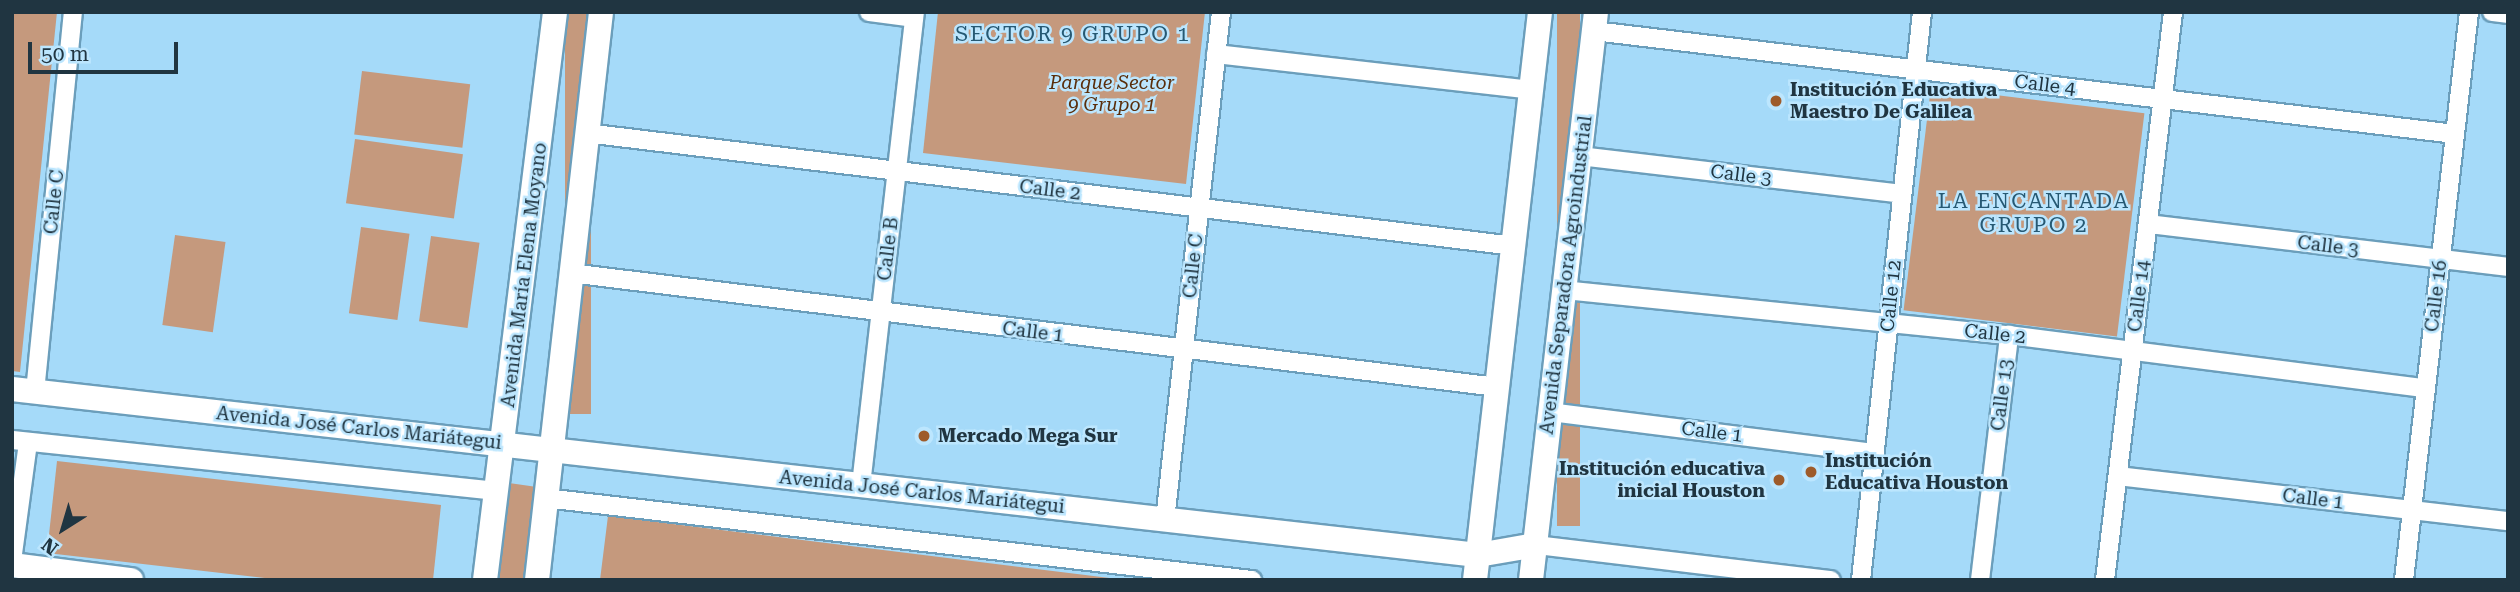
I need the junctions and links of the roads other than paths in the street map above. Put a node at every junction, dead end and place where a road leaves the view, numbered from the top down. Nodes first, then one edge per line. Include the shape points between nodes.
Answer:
1 (73, 12) edge
2 (555, 12) edge
3 (601, 12) edge
4 (869, 12) edge
5 (1221, 12) edge
6 (1540, 12) edge
7 (1922, 12) edge
8 (2173, 12) edge
9 (2469, 12) edge
10 (2492, 12) edge
11 (2508, 14) edge
12 (914, 15) edge
13 (1595, 22) edge
14 (1216, 54) junction
15 (1915, 70) junction
16 (1531, 90) junction
17 (2163, 99) junction
18 (586, 133) junction
19 (2455, 134) junction
20 (1580, 156) junction
21 (897, 171) junction
22 (1902, 194) junction
23 (1199, 208) junction
24 (2148, 224) junction
25 (1514, 246) junction
26 (2440, 259) junction
27 (2508, 267) edge
28 (570, 273) junction
29 (1564, 290) junction
30 (880, 314) junction
31 (1888, 322) junction
32 (2009, 335) junction
33 (1184, 349) junction
34 (2133, 351) junction
35 (1497, 387) junction
36 (2426, 387) junction
37 (24, 390) edge
38 (1550, 412) junction
39 (20, 441) edge
40 (504, 445) junction
41 (550, 450) junction
42 (1874, 453) junction
43 (2118, 476) junction
44 (861, 485) junction
45 (497, 491) junction
46 (545, 498) junction
47 (2412, 510) junction
48 (1165, 520) junction
49 (2508, 521) edge
50 (1536, 545) junction
51 (1478, 555) junction
52 (12, 563) edge
53 (131, 580) edge
54 (485, 580) edge
55 (537, 580) edge
56 (1252, 580) edge
57 (1475, 580) edge
58 (1531, 580) edge
59 (1831, 580) edge
60 (1861, 580) edge
61 (1980, 580) edge
62 (2105, 580) edge
63 (2404, 580) edge

1 - 37 street, Calle C
2 - 40 street, Avenida María Elena Moyano
3 - 18 street
4 - 12 street
5 - 14 street, Calle C
6 - 16 street
7 - 15 street, Calle 12
8 - 17 street, Calle 14
9 - 19 street, Calle 16
10 - 11 street
12 - 21 street, Calle B
13 - 15 street, Calle 4
13 - 20 street, Avenida Separadora Agroindustrial
14 - 16 street
14 - 23 street, Calle C
15 - 17 street, Calle 4
15 - 22 street, Calle 12
16 - 25 street
17 - 19 street, Calle 4
17 - 24 street, Calle 14
18 - 21 street, Calle 2
18 - 28 street
19 - 26 street, Calle 16
20 - 22 street, Calle 3
20 - 29 street, Avenida Separadora Agroindustrial
21 - 23 street, Calle 2
21 - 30 street, Calle B
22 - 31 street, Calle 12
23 - 25 street, Calle 2
23 - 33 street, Calle C
24 - 26 street, Calle 3
24 - 34 street, Calle 14
25 - 35 street
26 - 27 street, Calle 3
26 - 36 street, Calle 16
28 - 30 street, Calle 1
28 - 41 street
29 - 31 street, Calle 2
29 - 38 street, Avenida Separadora Agroindustrial
30 - 33 street, Calle 1
30 - 44 street, Calle B
31 - 32 street, Calle 2
31 - 42 street, Calle 12
32 - 34 street, Calle 2
32 - 61 street, Calle 13
33 - 35 street, Calle 1
33 - 48 street, Calle C
34 - 36 street, Calle 2
34 - 43 street, Calle 14
35 - 51 street
36 - 47 street, Calle 16
37 - 40 street, Avenida José Carlos Mariátegui
38 - 42 street, Calle 1
38 - 50 street, Avenida Separadora Agroindustrial
39 - 45 street
39 - 52 street
40 - 41 street, Avenida José Carlos Mariátegui
40 - 45 street, Avenida María Elena Moyano
41 - 44 street, Avenida José Carlos Mariátegui
41 - 46 street
42 - 60 street, Calle 12
43 - 47 street, Calle 1
43 - 62 street, Calle 14
44 - 48 street, Avenida José Carlos Mariátegui
45 - 54 street, Avenida María Elena Moyano
46 - 55 street
46 - 56 street
47 - 49 street, Calle 1
47 - 63 street, Calle 16
48 - 51 street, Avenida José Carlos Mariátegui
50 - 51 street, Avenida José Carlos Mariátegui
50 - 58 street, Avenida Separadora Agroindustrial
50 - 59 street, Avenida José Carlos Mariátegui
51 - 57 street
52 - 53 street

